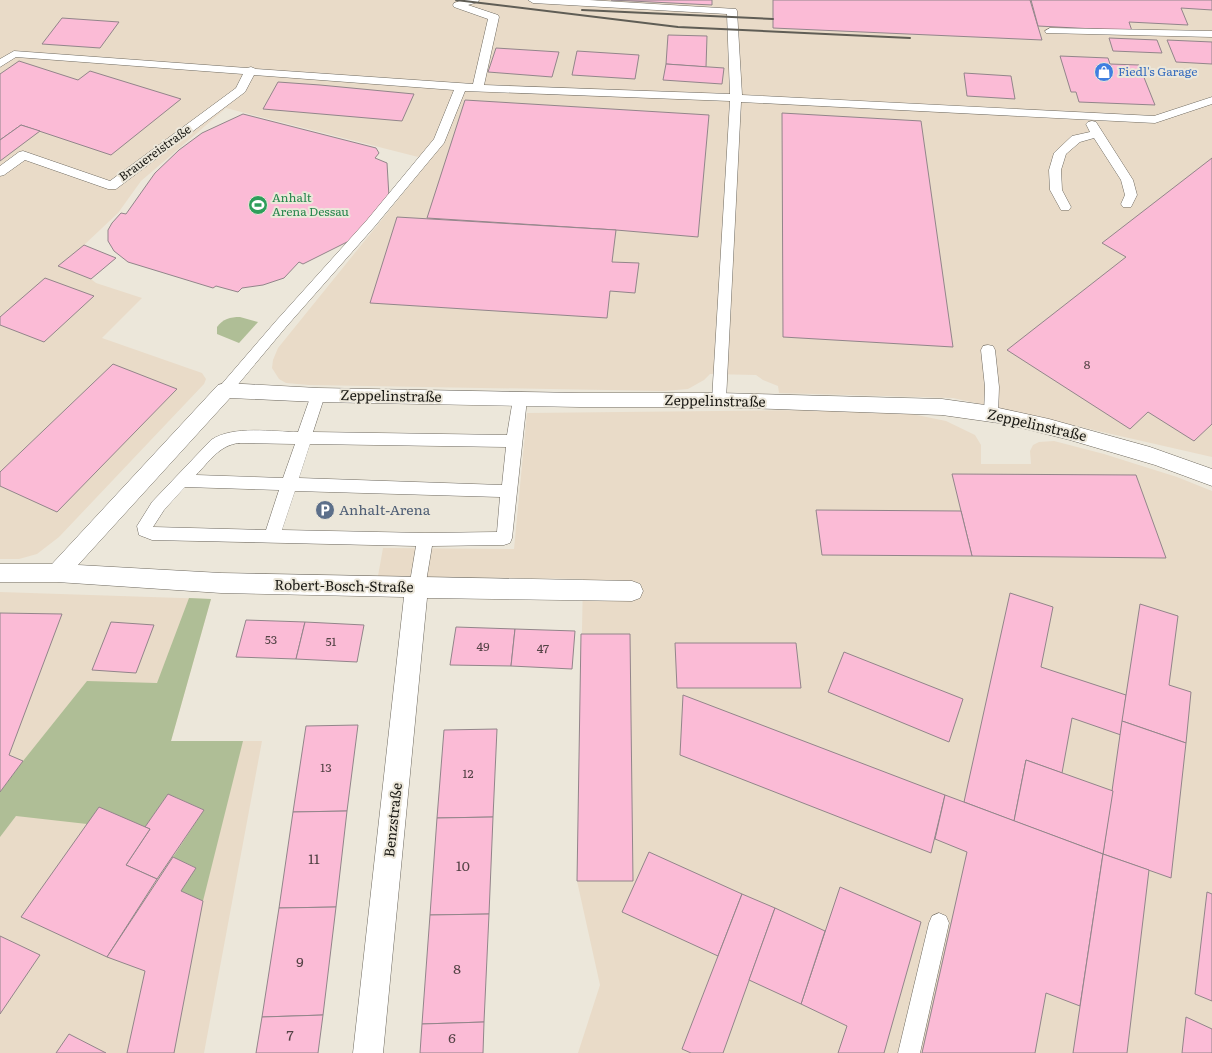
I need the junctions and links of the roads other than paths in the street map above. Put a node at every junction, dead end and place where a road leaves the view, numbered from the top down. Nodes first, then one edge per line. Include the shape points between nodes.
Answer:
1 (474, 0) edge
2 (533, 0) edge
3 (1050, 31) dead end
4 (1212, 34) edge
5 (0, 64) edge
6 (251, 70) junction
7 (460, 87) junction
8 (478, 88) junction
9 (736, 98) junction
10 (1212, 100) edge
11 (1090, 117) junction
12 (1096, 134) junction
13 (0, 172) edge
14 (1128, 204) dead end
15 (1065, 207) dead end
16 (988, 350) dead end
17 (318, 395) junction
18 (219, 397) junction
19 (520, 398) junction
20 (719, 400) junction
21 (991, 414) junction
22 (305, 438) junction
23 (514, 441) junction
24 (1212, 478) edge
25 (183, 481) junction
26 (290, 484) junction
27 (509, 491) junction
28 (272, 537) junction
29 (425, 540) junction
30 (0, 573) edge
31 (57, 574) junction
32 (417, 588) junction
33 (632, 591) dead end
34 (939, 923) dead end
35 (368, 1053) edge
36 (909, 1053) edge

1 - 8 lane via 458,5 494,17
2 - 9 lane via 732,11
3 - 4 lane
5 - 6 lane via 14,54
6 - 7 lane
6 - 13 lane, Brauereistraße via 241,90 112,186 23,155
7 - 8 lane
7 - 18 lane via 440,140
8 - 9 lane
9 - 11 lane
9 - 20 lane
10 - 11 lane via 1155,120
11 - 12 lane
12 - 14 lane via 1125,176 1131,194
12 - 15 lane via 1076,139 1060,153 1055,170 1056,190
16 - 21 lane via 992,388
17 - 18 street, Zeppelinstraße
17 - 19 street, Zeppelinstraße
17 - 22 lane
18 - 31 street
19 - 20 street, Zeppelinstraße
19 - 23 lane
20 - 21 street, Zeppelinstraße via 942,407
21 - 24 street, Zeppelinstraße via 1081,435 1162,459
22 - 23 lane
22 - 25 lane via 220,440
22 - 26 lane
23 - 27 lane
25 - 26 lane
25 - 28 lane via 149,518 145,530 152,533
26 - 27 lane
26 - 28 lane
27 - 29 lane via 504,538
28 - 29 lane
29 - 32 lane
30 - 31 street, Robert-Bosch-Straße
31 - 32 street, Robert-Bosch-Straße via 221,583
32 - 33 street, Robert-Bosch-Straße
32 - 35 street, Benzstraße
34 - 36 lane

